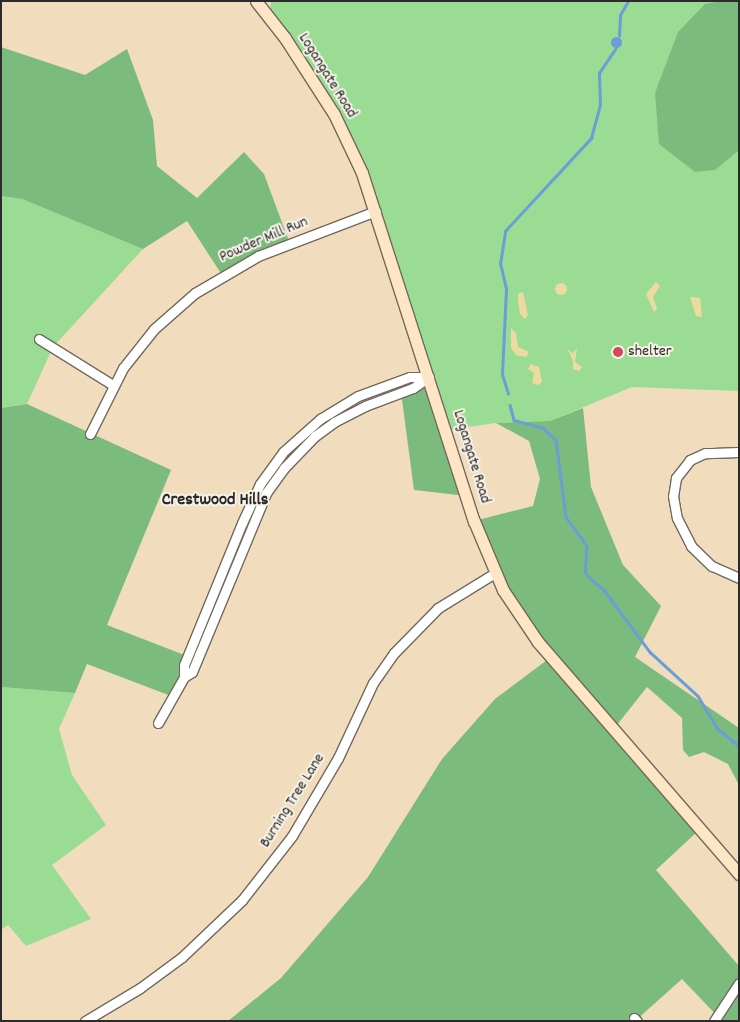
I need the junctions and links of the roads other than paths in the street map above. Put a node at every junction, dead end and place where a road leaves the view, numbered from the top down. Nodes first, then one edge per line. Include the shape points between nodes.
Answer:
1 (256, 1) edge
2 (376, 211) junction
3 (39, 339) dead end
4 (429, 377) junction
5 (113, 385) junction
6 (90, 434) dead end
7 (739, 452) edge
8 (495, 573) junction
9 (739, 578) edge
10 (158, 723) dead end
11 (739, 874) edge
12 (739, 983) edge
13 (85, 1021) edge
14 (714, 1021) edge

1 - 2 street, Logangate Road via 285,38 341,128
2 - 4 street, Logangate Road
2 - 5 street, Powder Mill Run via 258,256 209,283 154,329
3 - 5 street
4 - 8 street, Logangate Road via 474,521
4 - 10 street via 413,388 334,422 298,452 262,491 184,665 184,678
5 - 6 street, Powder Mill Run
7 - 9 street via 704,454 690,460 676,478 672,496 677,518 691,546 712,566
8 - 11 street, Logangate Road via 538,642
8 - 13 street, Burning Tree Lane via 438,608 394,653 373,683 338,758 292,836 242,900 162,972
12 - 14 street

